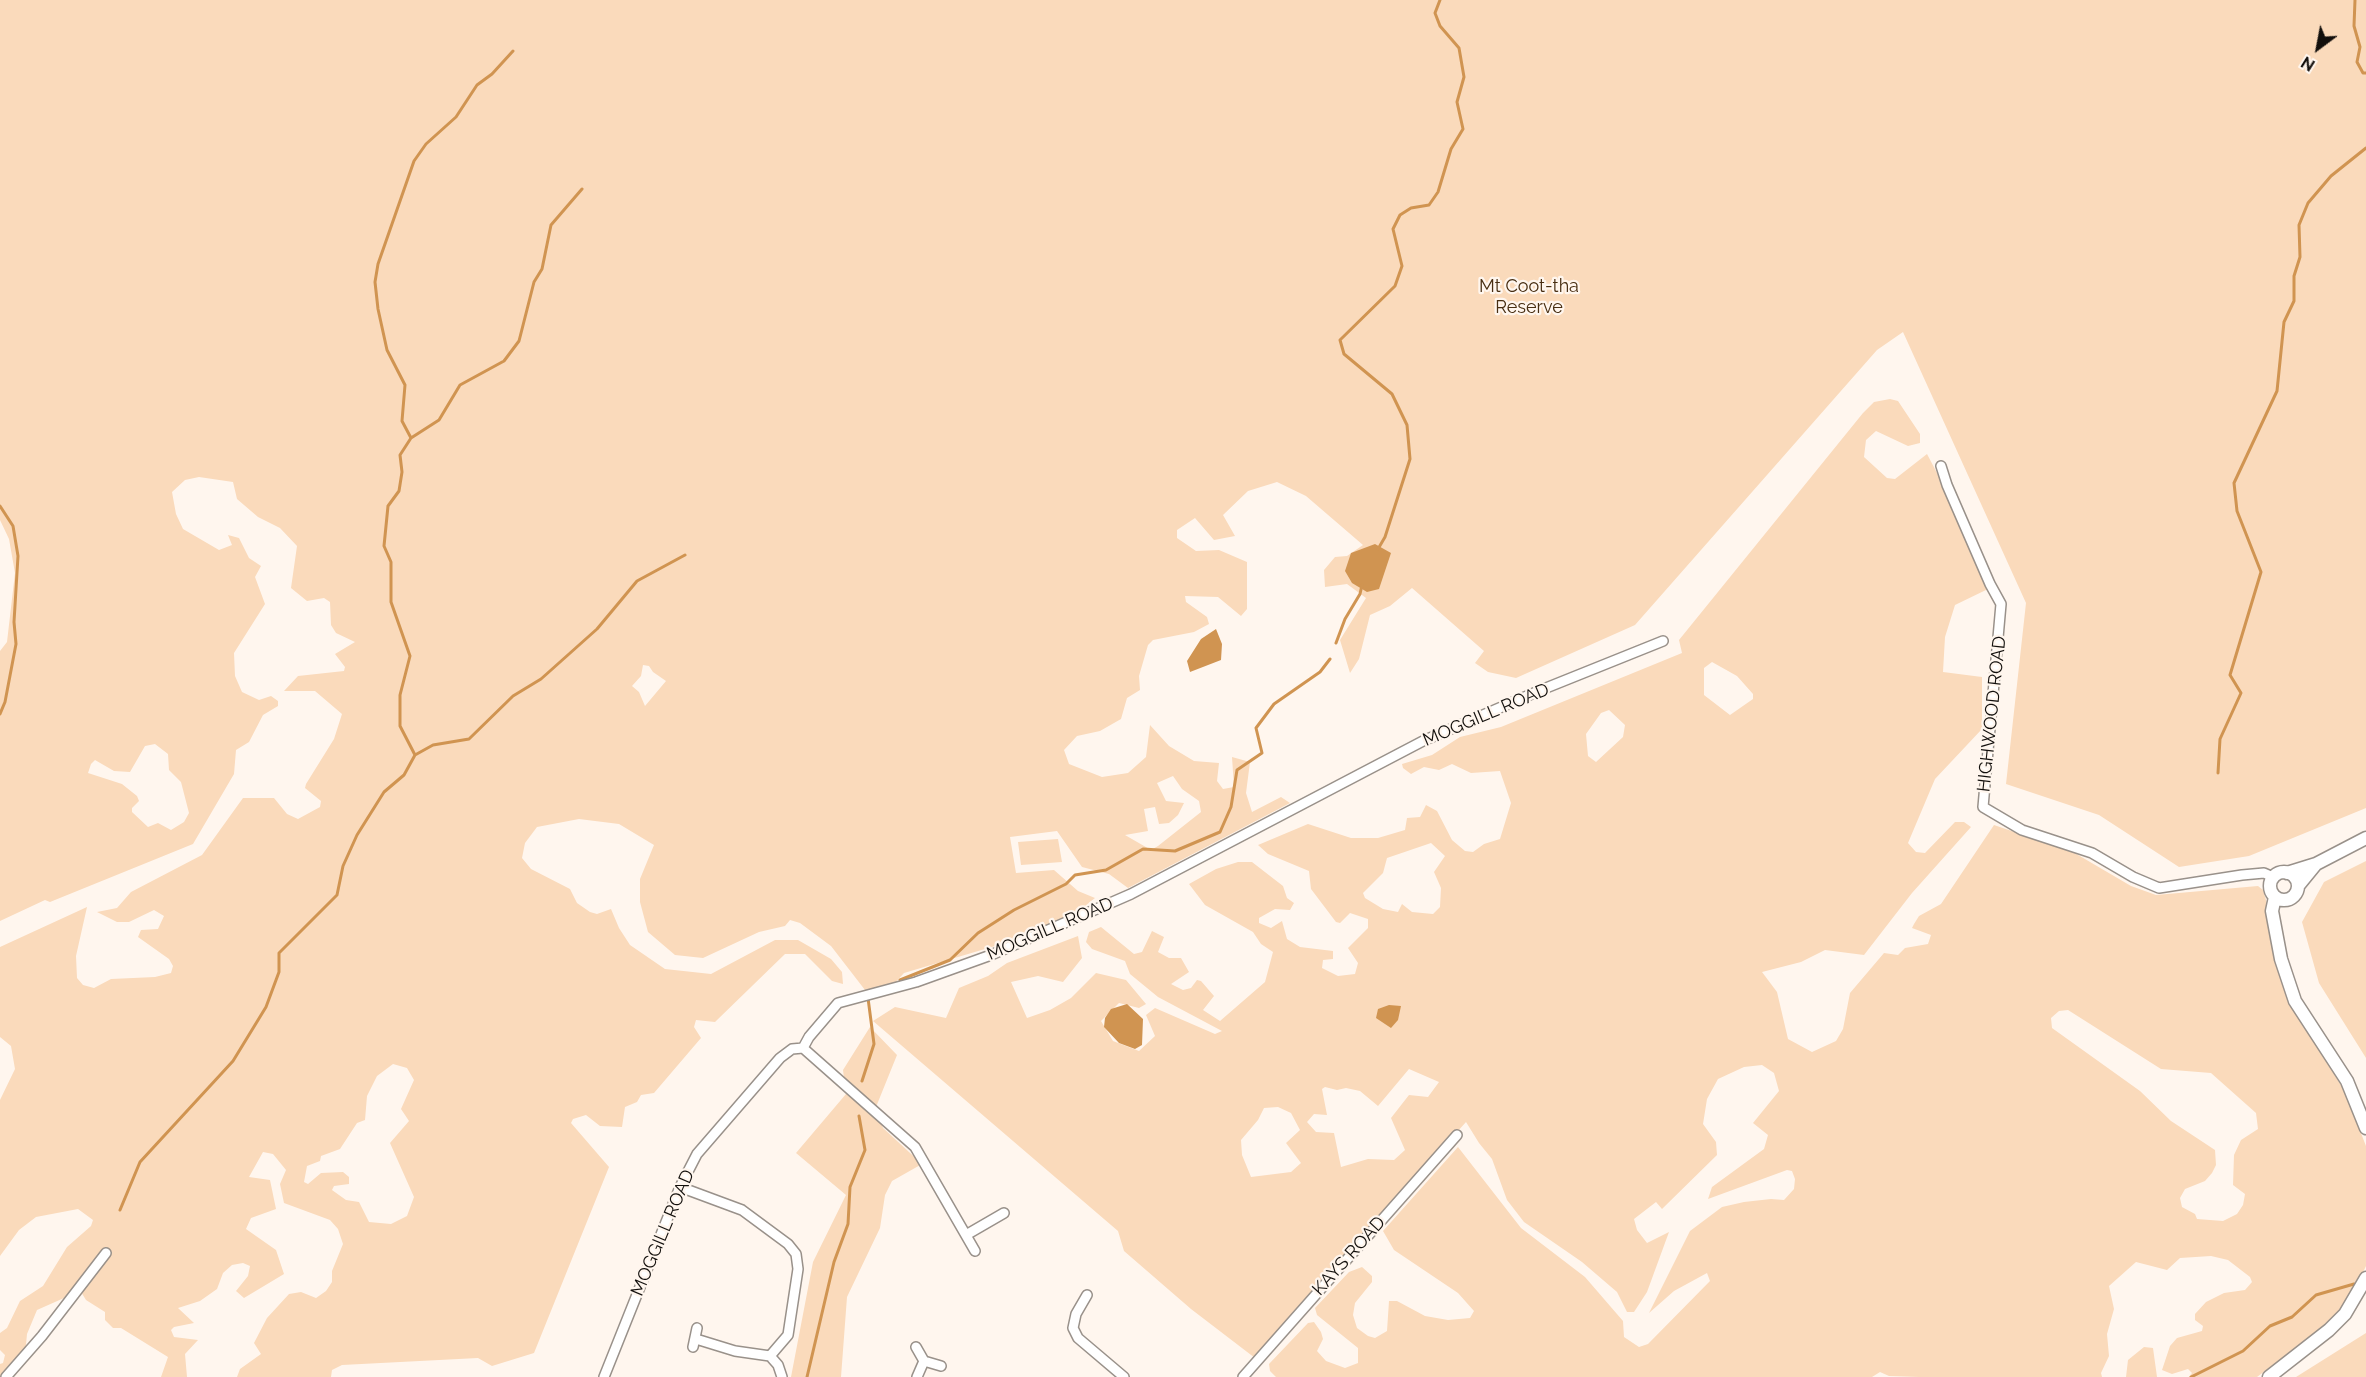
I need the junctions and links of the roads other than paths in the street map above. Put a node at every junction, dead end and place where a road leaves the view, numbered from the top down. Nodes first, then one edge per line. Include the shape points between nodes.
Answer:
1 (1941, 466) dead end
2 (1664, 641) dead end
3 (2366, 838) edge
4 (2316, 864) junction
5 (2287, 873) junction
6 (2273, 877) junction
7 (2298, 886) junction
8 (2275, 897) junction
9 (2288, 899) junction
10 (2277, 929) junction
11 (803, 1048) junction
12 (2366, 1128) edge
13 (1457, 1135) dead end
14 (680, 1187) junction
15 (1004, 1213) dead end
16 (966, 1235) junction
17 (975, 1251) dead end
18 (106, 1253) dead end
19 (2366, 1278) edge
20 (1087, 1295) dead end
21 (698, 1328) dead end
22 (916, 1347) dead end
23 (770, 1356) junction
24 (924, 1361) junction
25 (941, 1366) dead end
26 (6, 1377) edge
27 (604, 1377) edge
28 (782, 1377) edge
29 (917, 1377) edge
30 (1124, 1377) edge
31 (1243, 1377) edge
32 (2270, 1377) edge

1 - 6 street, HIGHWOOD ROAD via 2001,604 1983,807 2022,830 2092,853 2159,888 2242,875 2264,873
2 - 11 street, MOGGILL ROAD via 1423,741 1131,894 991,955 838,1003
3 - 4 main road
4 - 5 main road
4 - 7 main road
5 - 6 main road
5 - 7 main road
6 - 8 main road via 2270,886
7 - 9 main road
8 - 9 main road
8 - 10 main road via 2272,911
9 - 10 main road via 2279,913
10 - 12 main road via 2281,959 2295,1001 2347,1081
11 - 14 street, MOGGILL ROAD via 780,1058 697,1154
11 - 16 street via 915,1147
13 - 31 street, KAYS ROAD
14 - 23 street via 742,1210 796,1254 798,1269 788,1335
14 - 27 street, MOGGILL ROAD
15 - 16 street
16 - 17 street
18 - 26 street
19 - 32 main road via 2345,1314
20 - 30 street via 1073,1328 1078,1338
21 - 23 street via 695,1343
22 - 24 street
23 - 28 street
24 - 25 street
24 - 29 street

